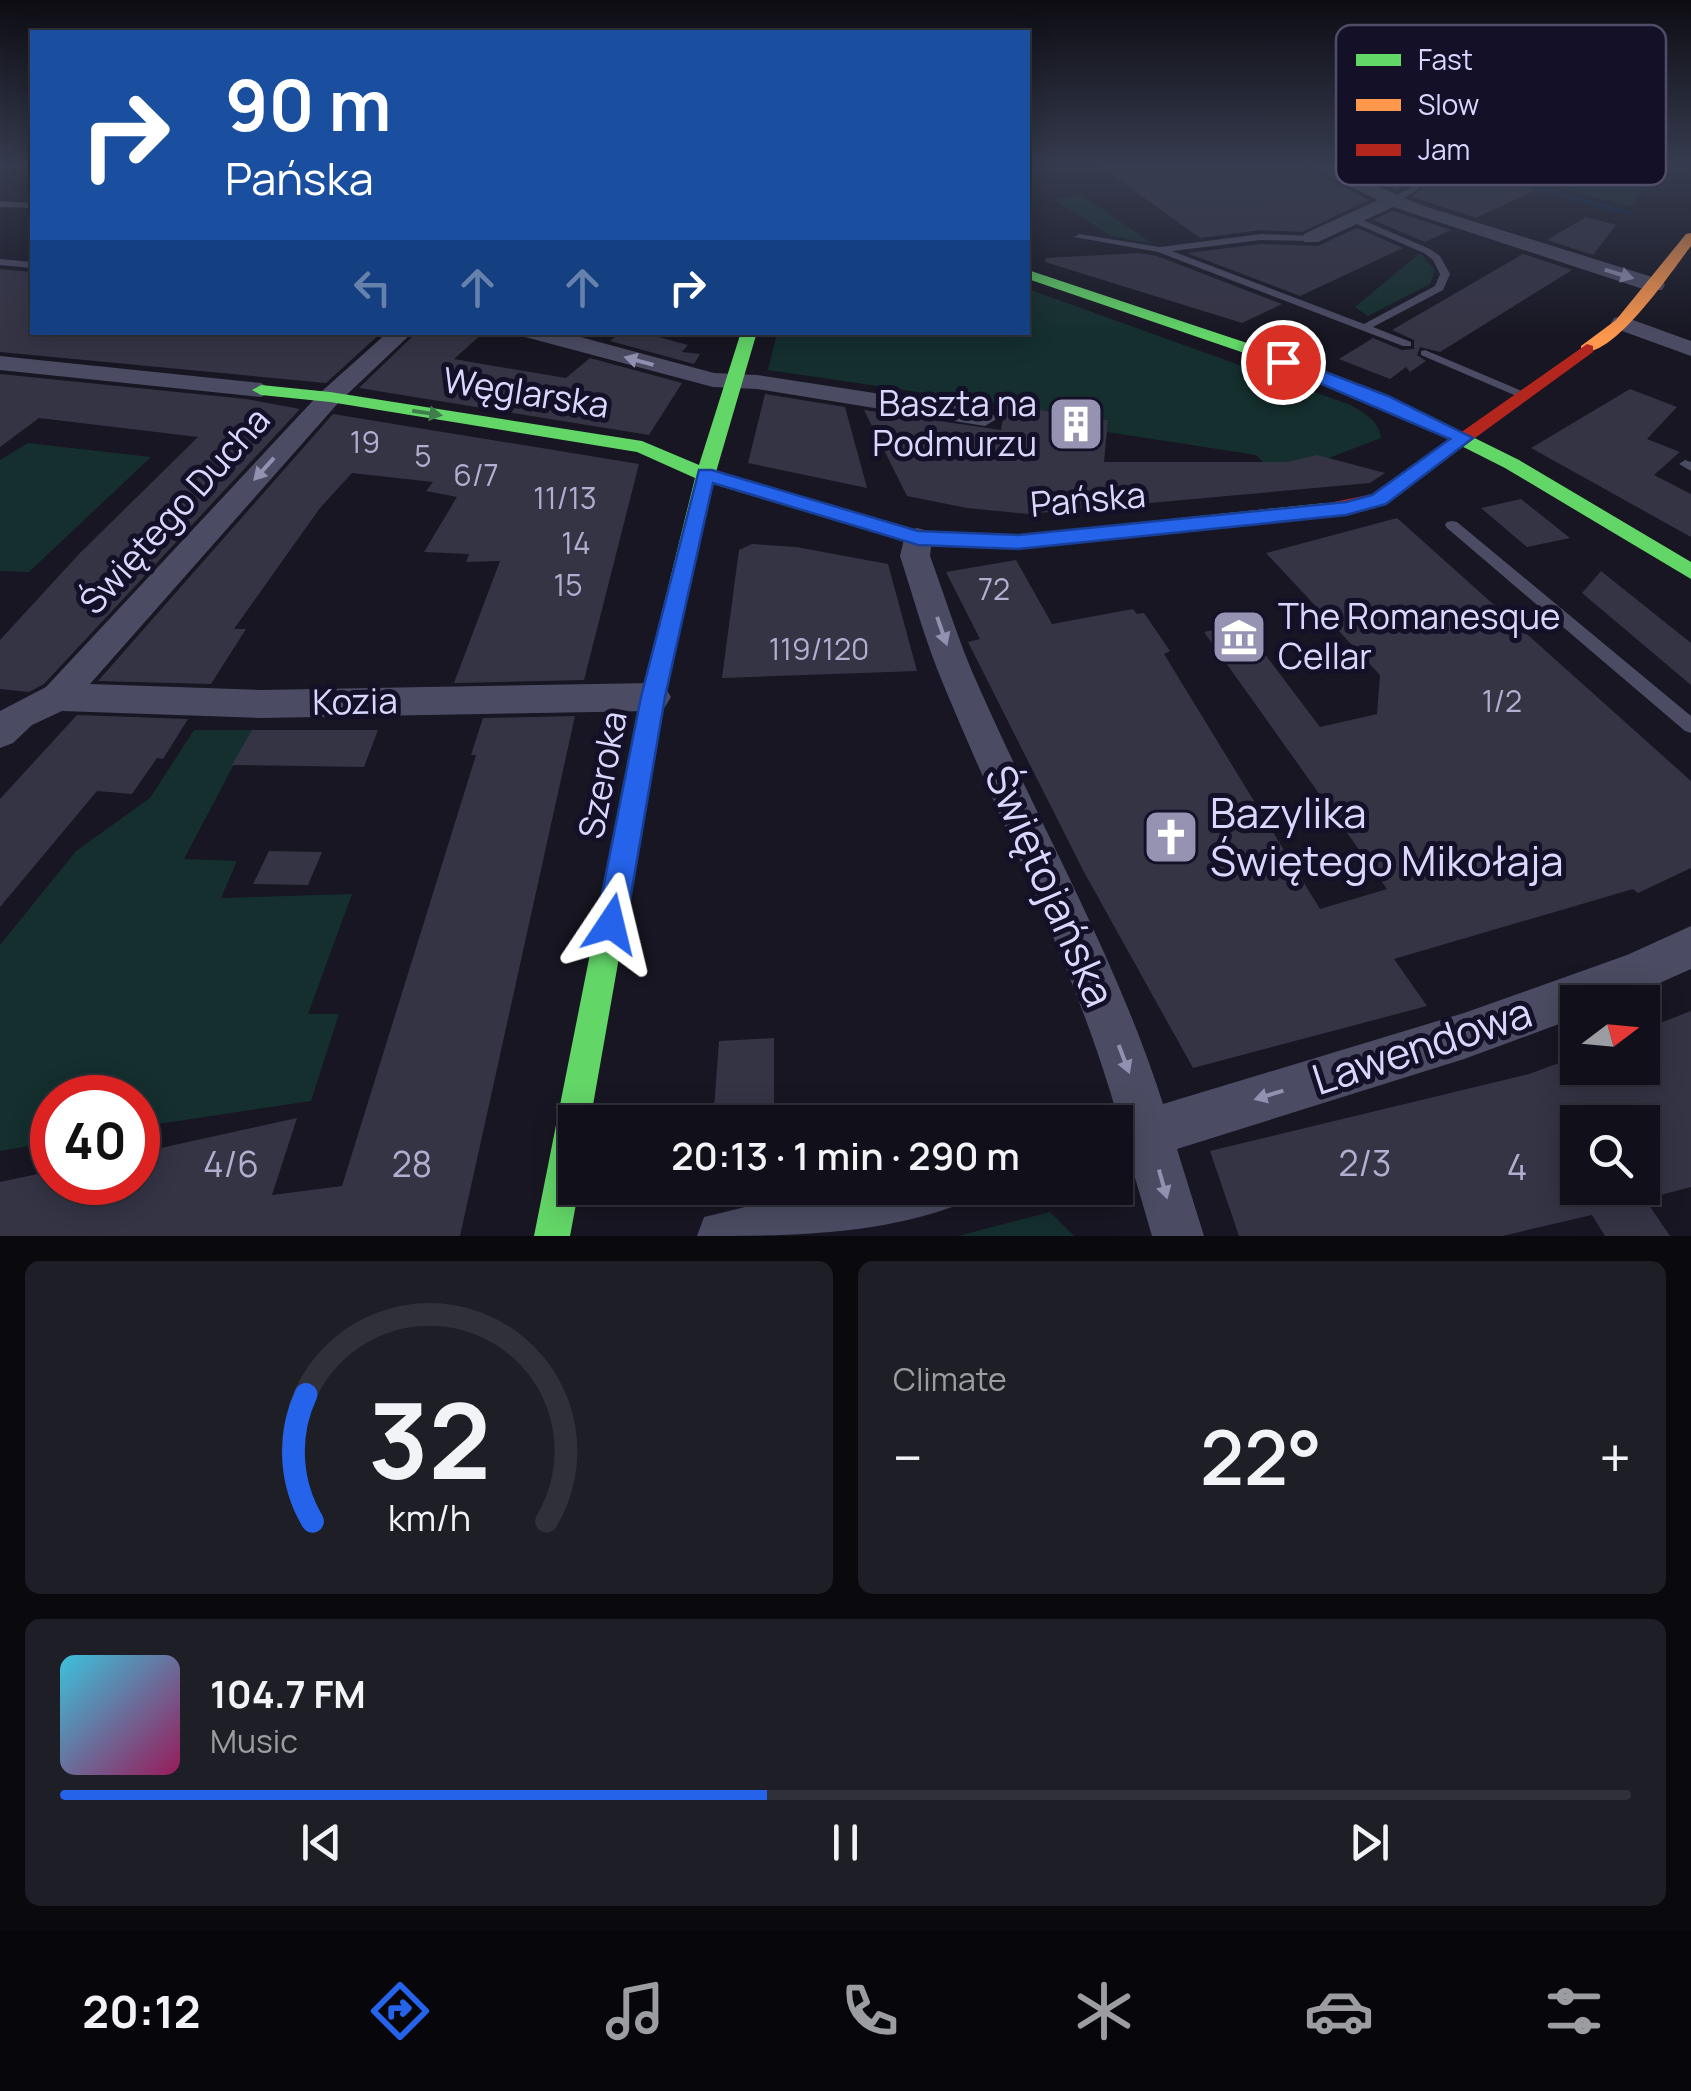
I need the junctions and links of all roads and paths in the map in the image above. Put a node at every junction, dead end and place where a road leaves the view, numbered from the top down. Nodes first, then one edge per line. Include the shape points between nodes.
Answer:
1 (1351, 222) edge
2 (1359, 222) edge
3 (1477, 222) edge
4 (1079, 237) dead end
5 (1691, 237) edge
6 (1311, 238) joint
7 (1160, 250) junction
8 (0, 262) edge
9 (30, 265) edge
10 (1030, 275) edge
11 (1654, 285) junction
12 (1622, 323) junction
13 (1366, 326) junction
14 (399, 335) edge
15 (544, 335) edge
16 (748, 335) edge
17 (1407, 344) dead end
18 (1691, 350) edge
19 (1425, 353) dead end
20 (6, 369) edge
21 (734, 381) junction
22 (261, 390) joint
23 (1525, 396) junction
24 (330, 397) junction
25 (985, 418) dead end
26 (1463, 438) junction
27 (706, 474) junction
28 (1452, 525) dead end
29 (918, 538) junction
30 (1691, 572) edge
31 (58, 696) junction
32 (653, 697) junction
33 (6, 720) edge
34 (1691, 726) edge
35 (1691, 947) edge
36 (1129, 1105) edge
37 (1133, 1138) edge
38 (1133, 1140) edge
39 (861, 1205) edge
40 (552, 1236) edge
41 (723, 1236) edge
42 (1178, 1236) edge

1 - 6 street
2 - 13 lane via 1428,251 1445,274 1439,288
3 -> 11 street
4 - 7 lane
5 - 11 street, Pańska
6 - 7 lane
7 - 13 lane
8 - 9 lane
10 - 26 street via 1312,372
11 - 12 street, Pańska
12 - 18 street
12 - 23 street, Pańska
13 - 17 lane
14 - 24 street, Świętego Ducha
21 -> 15 street
16 - 21 street, Szeroka
19 - 23 lane
20 - 22 street
21 - 25 street
21 - 27 street, Szeroka
22 - 24 street, Węglarska
23 - 26 street, Pańska
24 -> 27 street, Węglarska via 642,447
24 -> 31 street, Świętego Ducha
26 - 29 street, Pańska via 1379,499 1346,508 1018,542
26 - 30 street
27 - 29 street, Pańska
27 - 32 street, Szeroka
28 - 34 lane
29 -> 36 street, Świętojańska via 915,556 960,682 1126,1062
31 - 32 street, Kozia via 261,704
31 - 33 street, Świętego Ducha
32 - 40 street, Szeroka
35 -> 37 street, Lawendowa via 1464,1036
38 -> 42 street, Świętojańska
39 - 41 street

